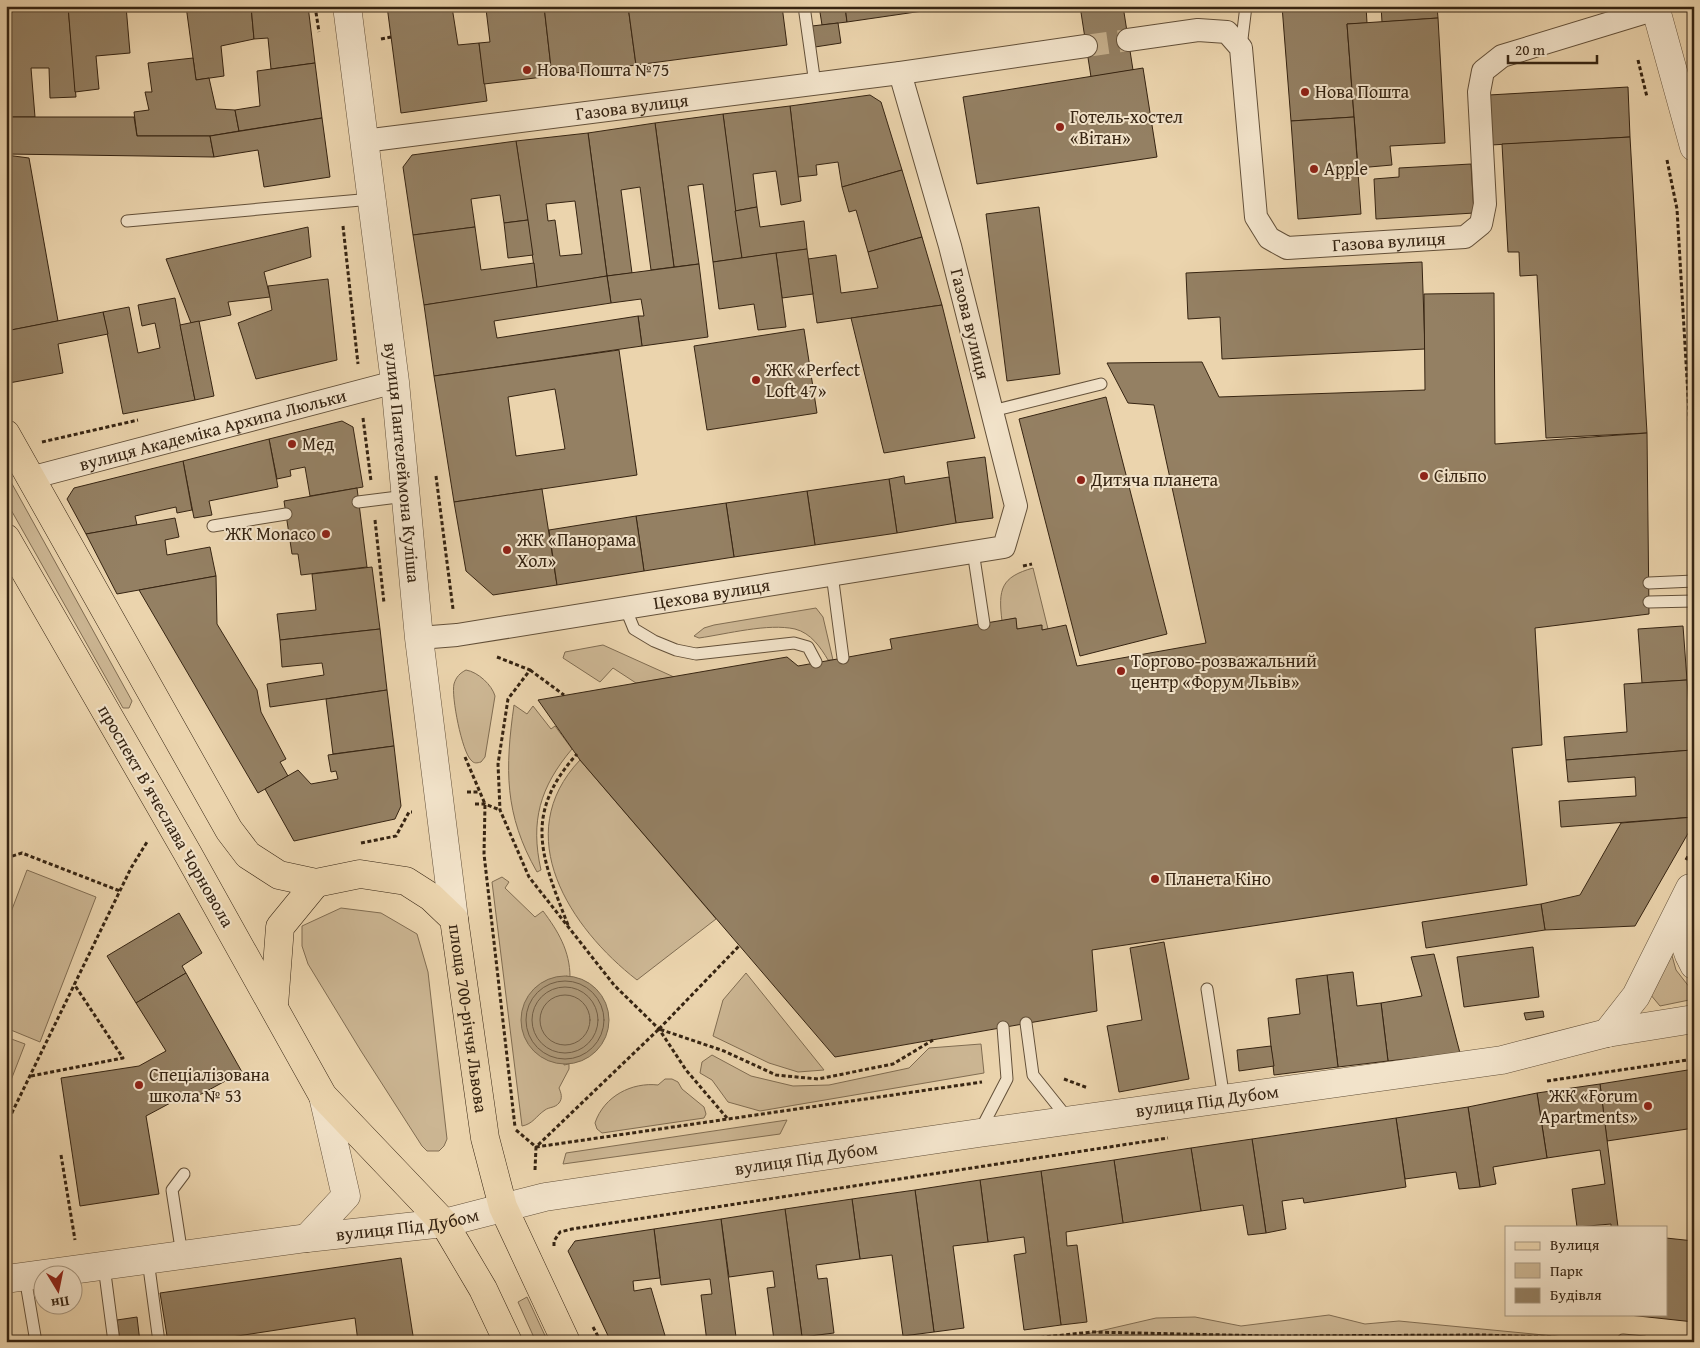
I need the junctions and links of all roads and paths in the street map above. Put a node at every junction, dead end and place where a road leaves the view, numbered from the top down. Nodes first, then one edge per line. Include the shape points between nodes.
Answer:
1 (347, 6) edge
2 (804, 6) edge
3 (1246, 6) edge
4 (1656, 7) edge
5 (391, 37) dead end
6 (381, 39) dead end
7 (1128, 40) tunnel mouth
8 (1086, 46) tunnel mouth
9 (1241, 48) junction
10 (900, 72) junction
11 (814, 84) junction
12 (364, 141) junction
13 (1694, 147) edge
14 (372, 199) junction
15 (1677, 209) dead end
16 (127, 220) dead end
17 (395, 382) junction
18 (1102, 384) dead end
19 (992, 411) junction
20 (363, 416) dead end
21 (6, 434) edge
22 (436, 476) dead end
23 (30, 478) junction
24 (406, 496) junction
25 (373, 500) junction
26 (358, 502) dead end
27 (286, 514) dead end
28 (213, 526) dead end
29 (6, 538) edge
30 (1004, 546) joint
31 (1694, 546) edge
32 (973, 552) junction
33 (832, 574) junction
34 (1694, 581) edge
35 (1649, 583) dead end
36 (1694, 601) edge
37 (1649, 602) dead end
38 (625, 607) junction
39 (385, 609) dead end
40 (454, 612) dead end
41 (984, 624) dead end
42 (419, 638) junction
43 (488, 653) dead end
44 (844, 658) dead end
45 (816, 662) dead end
46 (530, 670) junction
47 (564, 695) dead end
48 (576, 754) dead end
49 (479, 792) dead end
50 (475, 804) dead end
51 (485, 804) junction
52 (500, 810) junction
53 (418, 811) dead end
54 (148, 840) dead end
55 (360, 844) dead end
56 (6, 858) edge
57 (316, 883) junction
58 (1692, 886) edge
59 (120, 891) junction
60 (454, 919) junction
61 (570, 928) junction
62 (739, 946) dead end
63 (1694, 965) edge
64 (74, 984) junction
65 (1207, 989) dead end
66 (274, 1006) junction
67 (1694, 1019) edge
68 (1026, 1023) dead end
69 (1003, 1027) dead end
70 (659, 1029) junction
71 (1606, 1033) junction
72 (933, 1040) dead end
73 (1694, 1059) edge
74 (1032, 1075) junction
75 (30, 1076) junction
76 (1007, 1079) junction
77 (1544, 1081) dead end
78 (1096, 1091) dead end
79 (323, 1096) junction
80 (1224, 1100) junction
81 (727, 1118) junction
82 (1070, 1121) junction
83 (6, 1125) edge
84 (979, 1133) junction
85 (1171, 1138) dead end
86 (536, 1147) junction
87 (61, 1155) dead end
88 (184, 1174) dead end
89 (534, 1174) dead end
90 (503, 1207) junction
91 (444, 1223) junction
92 (560, 1232) dead end
93 (307, 1238) junction
94 (75, 1245) dead end
95 (182, 1255) junction
96 (148, 1260) junction
97 (104, 1266) junction
98 (15, 1278) edge
99 (1623, 1340) joint
100 (36, 1342) edge
101 (114, 1342) edge
102 (159, 1342) edge
103 (508, 1342) edge
104 (566, 1342) edge
105 (930, 1342) edge
106 (1644, 1342) edge

1 - 12 street, вулиця Пантелеймона Куліша
2 - 11 lane
3 - 9 lane
4 - 9 street, Газова вулиця via 1502,56 1483,71 1479,92 1485,204 1481,224 1465,238 1287,248 1269,238 1256,217
4 - 13 street
5 - 6 path
7 - 9 street via 1198,30 1217,31 1227,32
8 - 10 street, Газова вулиця
10 - 11 street, Газова вулиця
10 - 19 street, Газова вулиця via 950,246
11 - 12 street, Газова вулиця
12 - 14 street, вулиця Пантелеймона Куліша
14 - 16 lane
14 - 17 street, вулиця Пантелеймона Куліша
15 - 31 path
17 - 23 street, вулиця Академіка Архипа Люльки
17 - 24 street, вулиця Пантелеймона Куліша
18 - 19 lane
19 - 30 street, Газова вулиця via 1016,506
20 - 25 path
21 - 23 main road
22 - 40 path
23 - 57 main road via 229,830 248,856 279,875
24 - 25 lane
24 - 42 street, вулиця Пантелеймона Куліша
25 - 26 lane
25 - 39 path
27 - 28 lane
29 - 66 main road, проспект Вʼячеслава Чорновола
30 - 32 street, Цехова вулиця
32 - 33 street, Цехова вулиця
32 - 41 lane
33 - 38 street, Цехова вулиця
33 - 44 lane
34 - 35 lane
36 - 37 lane
38 - 42 street, Цехова вулиця
38 - 45 lane via 634,629 676,650 696,654 794,643 808,647
42 - 60 street, вулиця Пантелеймона Куліша
43 - 46 path
46 - 47 path
46 - 52 path via 508,699 498,764
48 - 61 path via 549,795 542,825 546,868
49 - 51 path
50 - 51 path
51 - 52 path
51 - 86 path via 484,854 516,1130
52 - 61 path via 529,877
53 - 55 path via 409,812 396,836
54 - 59 path
56 - 59 path via 22,853
57 - 60 main road, площа 700-річчя Львова via 360,874 406,881 431,896
57 - 66 main road via 280,927
58 - 63 street via 1682,919 1686,951
58 - 71 street via 1636,996
59 - 64 path
60 - 90 main road, площа 700-річчя Львова via 485,1138
61 - 70 path via 614,985
62 - 70 path
64 - 75 path
64 - 75 path via 123,1058
65 - 80 lane
66 - 79 main road, проспект Вʼячеслава Чорновола
67 - 71 street, вулиця Під Дубом
68 - 74 lane
69 - 76 lane
70 - 72 path via 724,1051 776,1075 818,1079 893,1064
70 - 81 path via 686,1070
70 - 86 path
71 - 80 street, вулиця Під Дубом via 1502,1060
73 - 77 path
74 - 78 path via 1049,1074
74 - 82 lane
75 - 83 path
76 - 81 path
76 - 84 lane
79 - 91 main road, проспект Вʼячеслава Чорновола
79 - 93 street, проспект Вʼячеслава Чорновола via 346,1196
80 - 82 street, вулиця Під Дубом
81 - 86 path
82 - 84 street, вулиця Під Дубом
84 - 90 street, вулиця Під Дубом via 545,1197
85 - 92 path
86 - 89 path
87 - 94 path
88 - 95 lane via 172,1190
90 - 91 street, вулиця Під Дубом
90 - 104 main road
91 - 93 street, вулиця Під Дубом
91 - 103 main road, проспект Вʼячеслава Чорновола via 483,1289
93 - 95 street, вулиця Під Дубом
95 - 96 street, вулиця Під Дубом
96 - 97 street, вулиця Під Дубом
96 - 102 lane
97 - 98 street, вулиця Під Дубом
97 - 101 lane
98 - 100 lane
99 - 105 path via 1483,1335 1270,1336 1092,1332 1024,1339
99 - 106 lane

